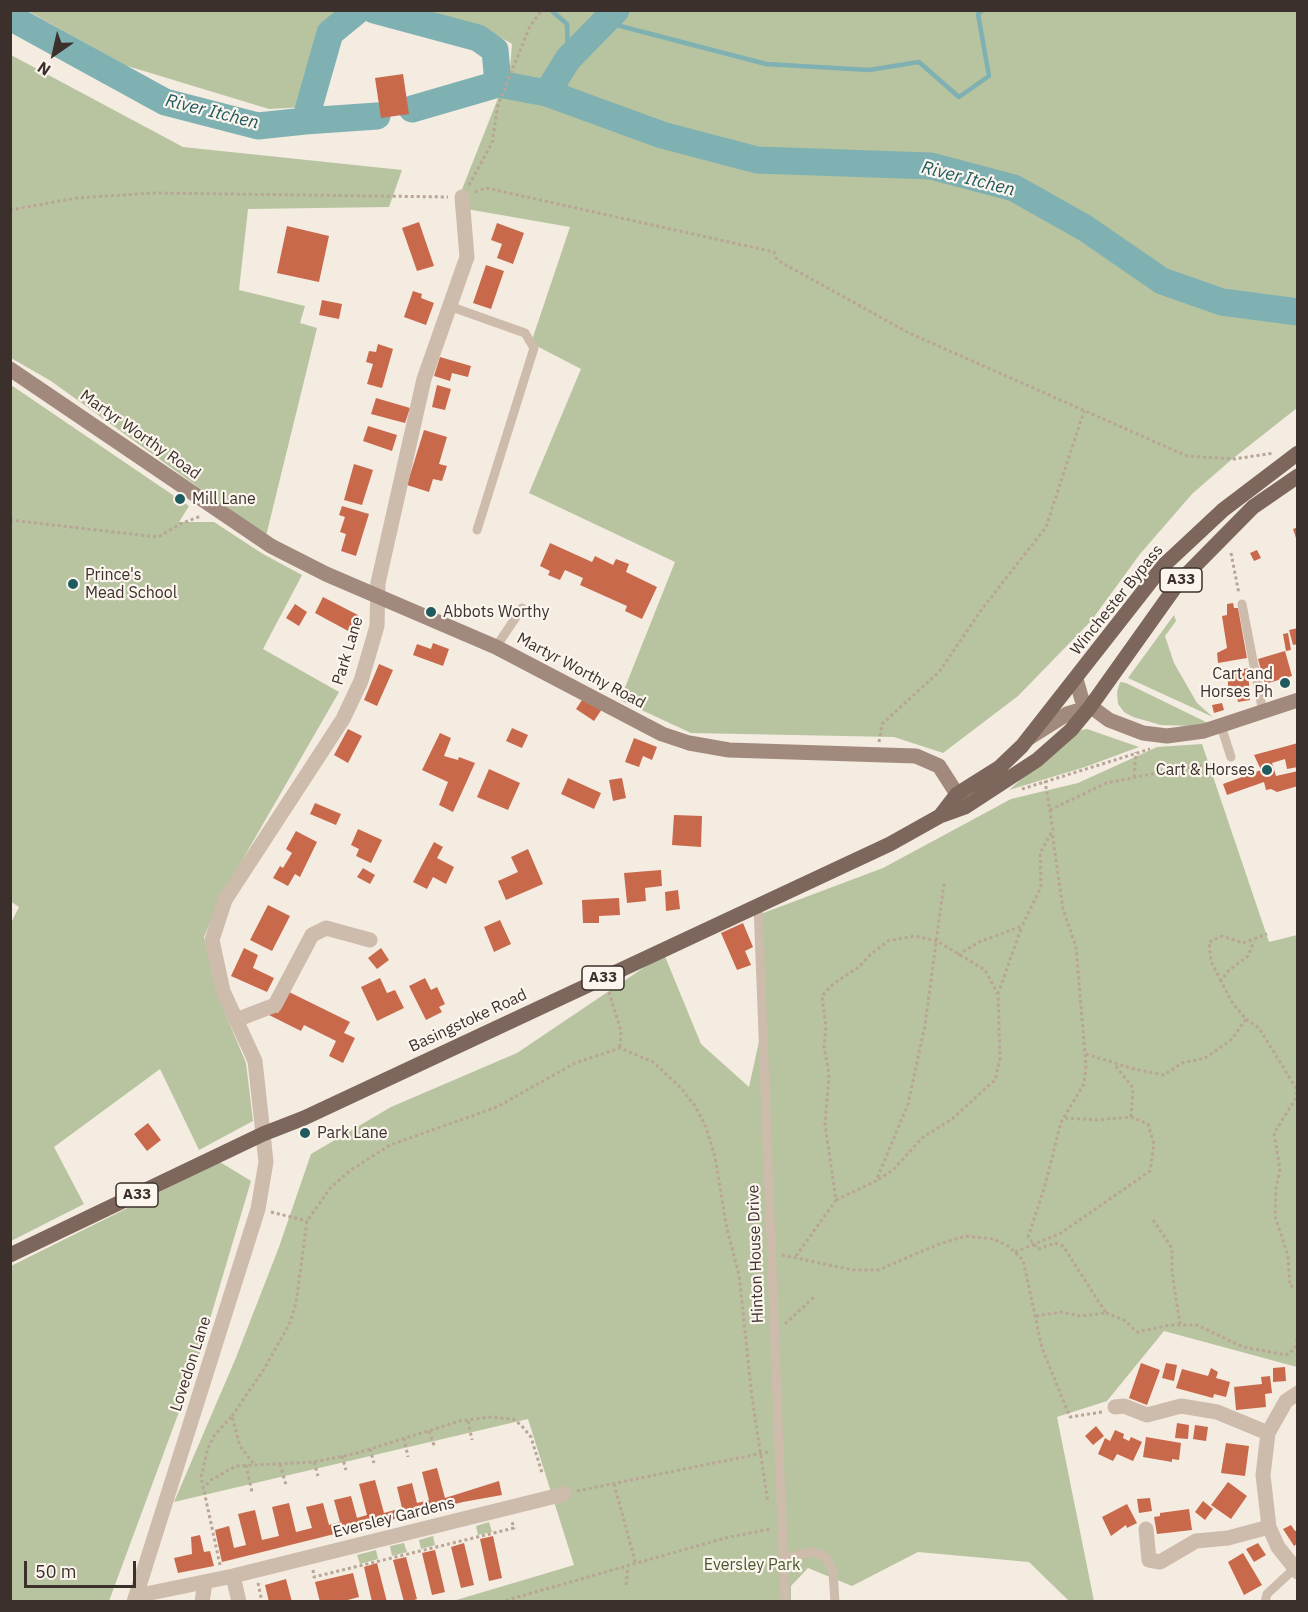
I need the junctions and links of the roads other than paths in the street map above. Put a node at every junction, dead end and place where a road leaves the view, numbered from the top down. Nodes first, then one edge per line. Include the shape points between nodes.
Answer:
1 (462, 197) road end
2 (449, 306) junction
3 (10, 369) edge
4 (1298, 453) edge
5 (1298, 476) edge
6 (477, 530) dead end
7 (380, 597) junction
8 (1242, 604) road end
9 (522, 608) dead end
10 (496, 647) junction
11 (1076, 679) junction
12 (1298, 699) edge
13 (1090, 707) junction
14 (1263, 712) junction
15 (1221, 726) junction
16 (1028, 739) junction
17 (1231, 757) dead end
18 (961, 800) junction
19 (758, 905) junction
20 (370, 940) dead end
21 (236, 1020) junction
22 (263, 1134) junction
23 (29, 1246) junction
24 (10, 1256) edge
25 (10, 1262) edge
26 (1298, 1393) edge
27 (1116, 1407) road end
28 (1268, 1433) junction
29 (564, 1494) road end
30 (1269, 1527) junction
31 (1146, 1529) dead end
32 (783, 1559) junction
33 (1296, 1570) edge
34 (228, 1577) junction
35 (205, 1583) junction
36 (135, 1599) edge
37 (202, 1602) edge
38 (239, 1602) edge
39 (785, 1602) edge
40 (835, 1602) edge
41 (1265, 1602) edge

1 - 2 street via 466,257
2 - 6 lane via 525,333 534,348
2 - 7 street via 424,379 397,490 378,583
3 - 7 main road, Martyr Worthy Road via 271,546
4 - 11 main road, Winchester Bypass / A33 via 1222,510 1163,566
5 - 13 main road, A33 via 1253,507 1179,582
7 - 10 main road, Martyr Worthy Road
7 - 21 street, Park Lane via 377,626 361,681 343,720 225,900 212,940 223,991
8 - 14 lane
9 - 10 lane
10 - 18 main road, Martyr Worthy Road via 676,740 729,750 926,759 939,766
11 - 13 main road via 1082,700
11 - 16 main road, Basingstoke Road / A33
12 - 14 main road
13 - 15 main road via 1109,720 1143,733 1190,734
13 - 16 main road via 1067,714
13 - 18 main road, Basingstoke Road / A33 via 1037,760
14 - 15 main road
15 - 17 lane
16 - 18 main road, Basingstoke Road / A33
18 - 19 main road, Basingstoke Road / A33 via 890,844
19 - 22 main road, Basingstoke Road / A33
19 - 32 lane, Hinton House Drive
20 - 21 street via 326,928 312,935 275,1005
21 - 22 street, Park Lane via 255,1061
22 - 23 main road, Basingstoke Road / A33
22 - 36 street, Lovedon Lane via 266,1162 258,1209
23 - 24 main road, Basingstoke Road / A33
23 - 25 lane
26 - 28 street via 1286,1401
27 - 28 street via 1147,1415 1181,1406 1217,1412
28 - 30 street via 1263,1475
29 - 34 street, Eversley Gardens
30 - 31 street via 1228,1538 1196,1541 1160,1562 1149,1560
30 - 33 street via 1278,1547
32 - 39 lane, Hinton House Drive
32 - 40 lane via 810,1552 827,1559 833,1572
33 - 41 lane via 1267,1594
34 - 35 street, Eversley Gardens
34 - 38 street
35 - 36 street, Eversley Gardens
35 - 37 street

